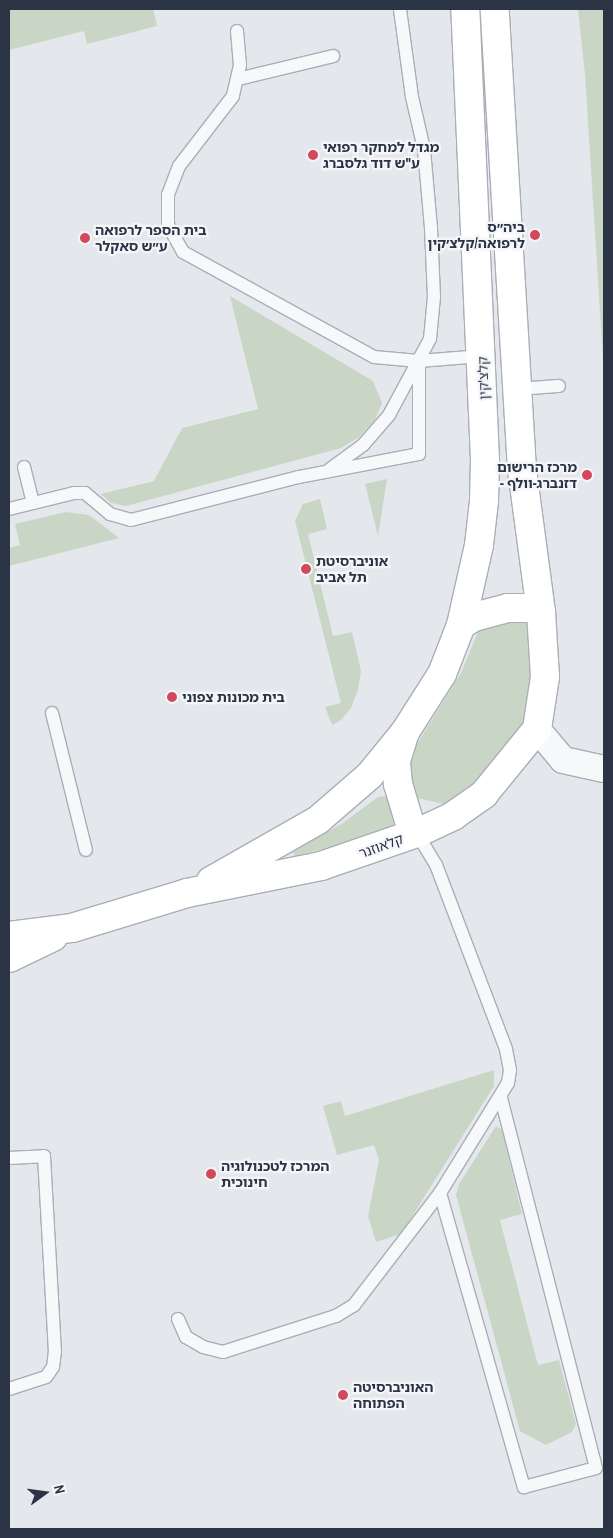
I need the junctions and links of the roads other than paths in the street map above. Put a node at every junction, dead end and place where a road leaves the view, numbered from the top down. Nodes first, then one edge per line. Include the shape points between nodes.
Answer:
1 (400, 9) edge
2 (465, 9) edge
3 (495, 9) edge
4 (237, 31) dead end
5 (333, 56) dead end
6 (238, 79) junction
7 (482, 356) junction
8 (419, 361) junction
9 (559, 386) dead end
10 (516, 389) junction
11 (24, 468) dead end
12 (327, 471) junction
13 (33, 503) junction
14 (9, 509) edge
15 (541, 612) junction
16 (461, 625) junction
17 (52, 713) dead end
18 (537, 729) junction
19 (405, 732) junction
20 (604, 769) edge
21 (417, 833) junction
22 (86, 850) dead end
23 (187, 893) junction
24 (72, 928) junction
25 (9, 936) edge
26 (9, 958) edge
27 (501, 1097) junction
28 (9, 1158) edge
29 (440, 1193) junction
30 (178, 1319) dead end
31 (9, 1389) edge

1 - 8 lane via 412,97 424,148 431,228 434,297 430,339
2 - 7 street, קלצ'קין
3 - 10 street
4 - 6 lane
5 - 6 lane
6 - 8 lane via 232,96 179,166 168,194 168,225 183,252 374,357
7 - 8 lane
7 - 16 street, קלצ'קין via 484,502
8 - 12 lane via 389,415 363,445
8 - 12 lane via 419,454
9 - 10 lane
10 - 15 street via 522,470
11 - 13 lane
12 - 13 lane via 131,520 110,514 86,494 74,493
13 - 14 lane
15 - 16 street via 531,608 508,608 474,617
15 - 18 street via 546,677
16 - 19 street, קלצ'קין via 442,674
17 - 22 lane
18 - 20 street via 563,760
18 - 21 street, קלאוזנר via 484,794 453,816
19 - 21 street via 396,762 398,784 410,824
19 - 23 street, קלאוזנר via 369,776 318,820
21 - 23 street, קלאוזנר via 321,866
21 - 27 lane via 436,865 506,1048 510,1070
23 - 24 street, קלאוזנר
24 - 25 street, קלאוזנר
24 - 26 street, קלאוזנר
27 - 29 lane
27 - 29 lane via 596,1468 524,1487
28 - 31 lane via 44,1156 55,1351 53,1366 46,1377
29 - 30 lane via 354,1305 336,1316 223,1352 203,1347 186,1337

